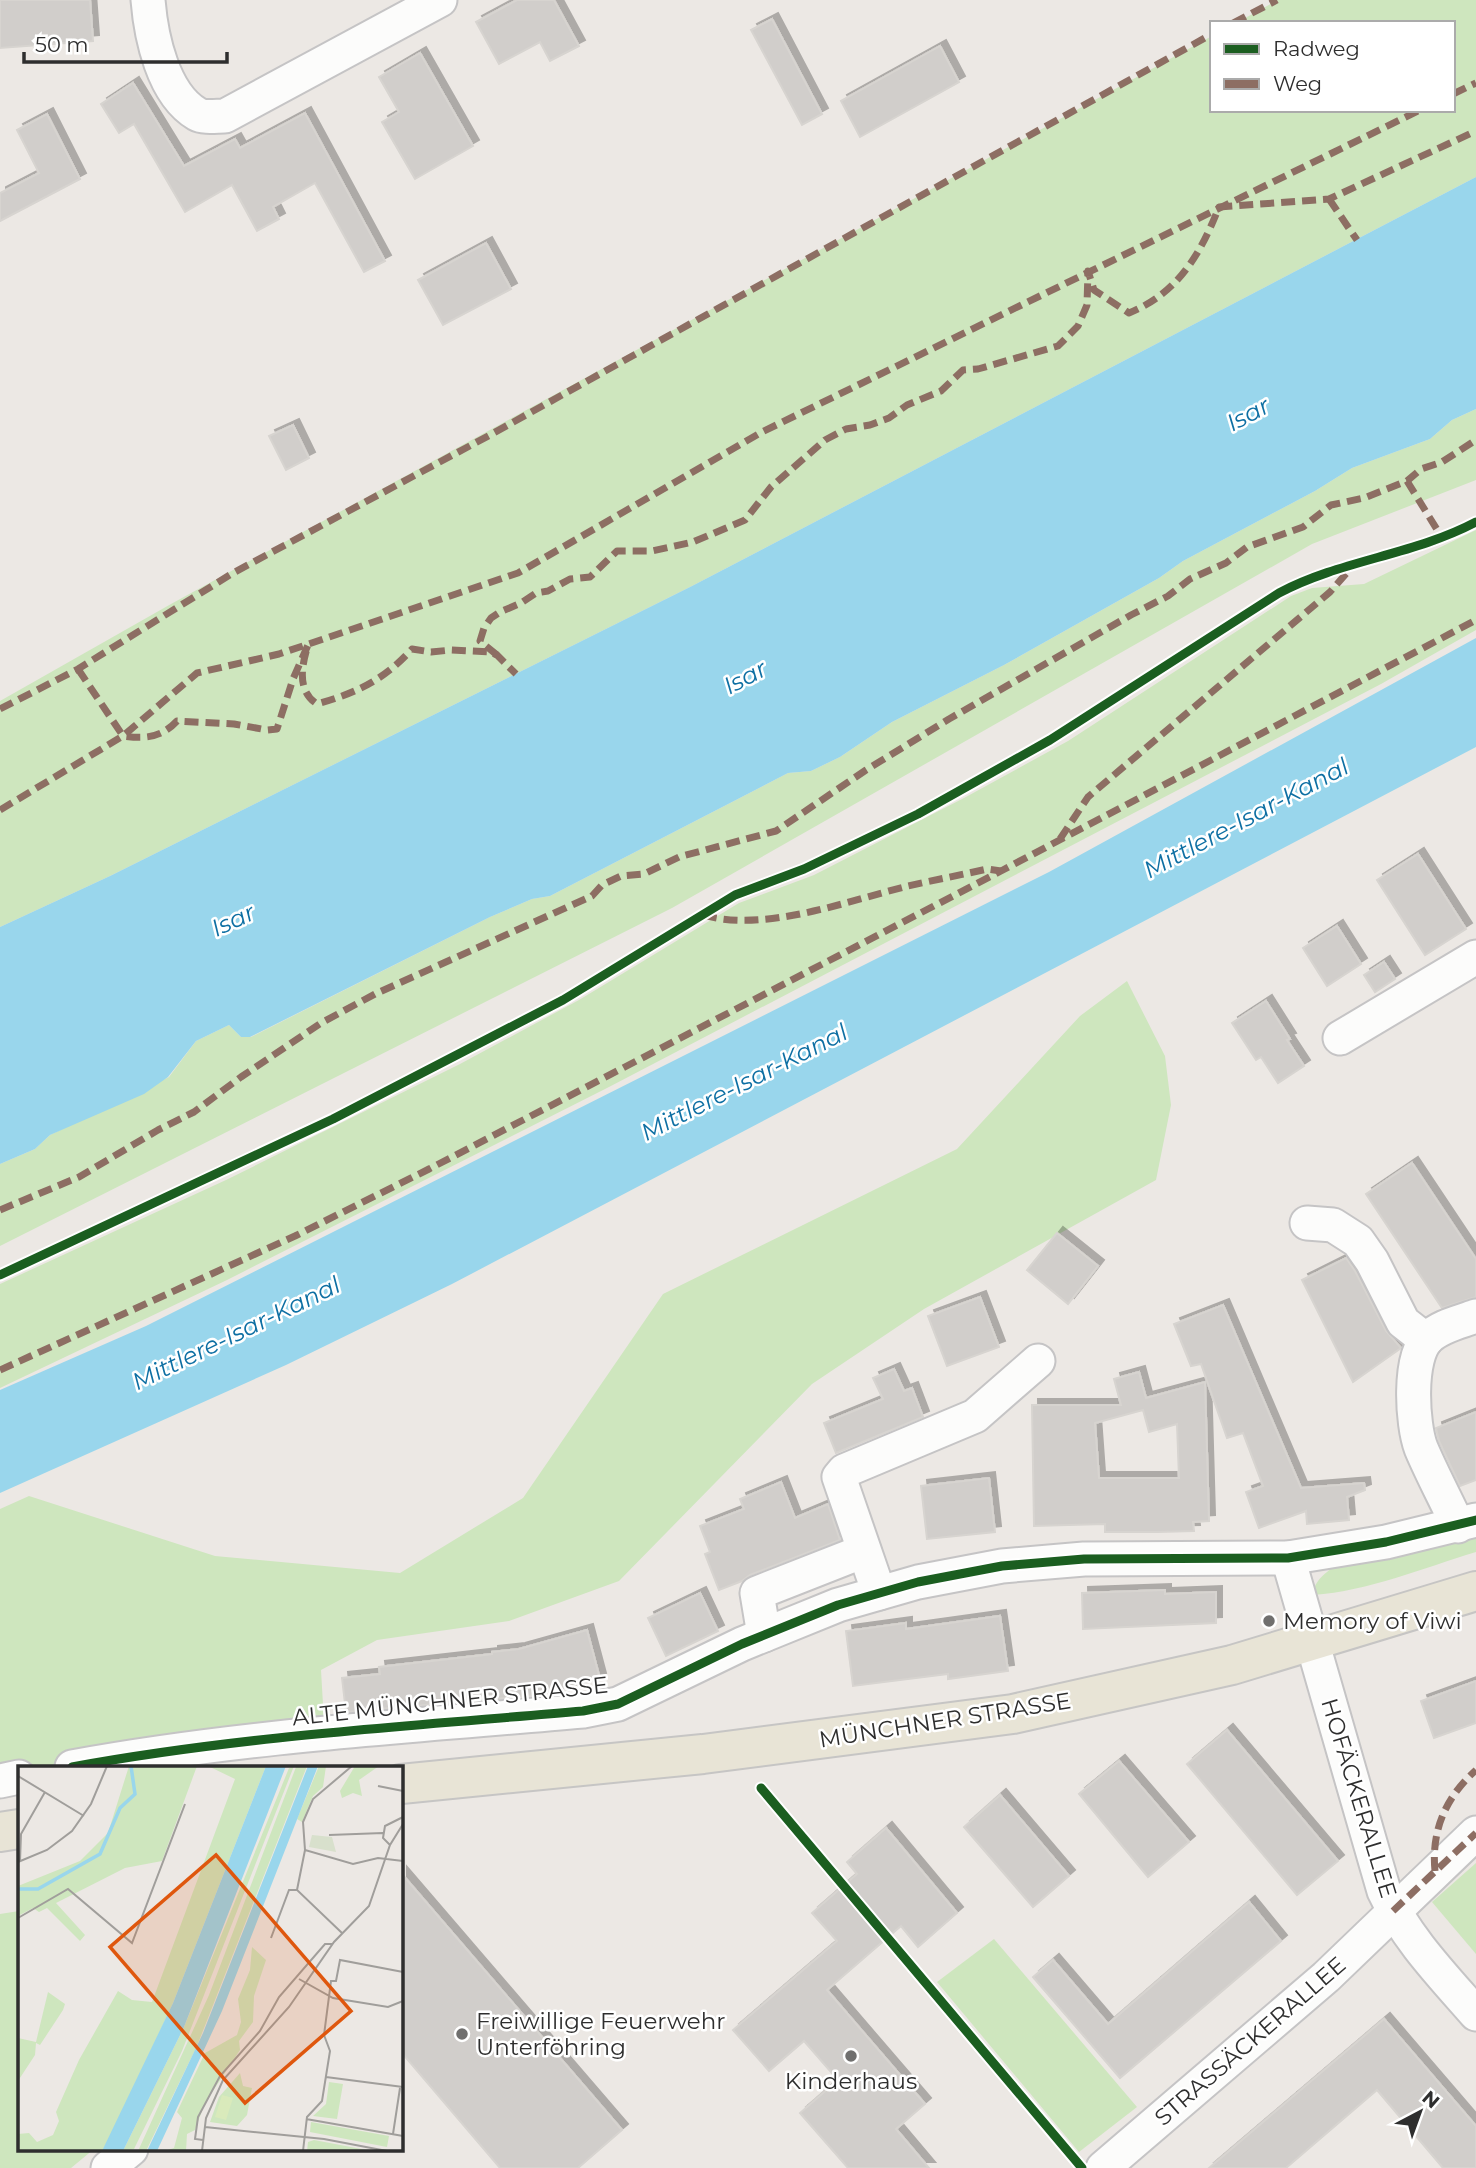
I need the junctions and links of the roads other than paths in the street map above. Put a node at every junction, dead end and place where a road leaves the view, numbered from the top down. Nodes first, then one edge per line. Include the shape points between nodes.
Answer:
1 (148, 0) edge
2 (440, 0) edge
3 (1476, 957) edge
4 (1340, 1038) dead end
5 (1307, 1223) dead end
6 (1476, 1315) edge
7 (1426, 1340) junction
8 (1038, 1362) dead end
9 (1467, 1523) edge
10 (864, 1551) junction
11 (1288, 1558) junction
12 (1476, 1591) edge
13 (879, 1593) junction
14 (764, 1635) junction
15 (1312, 1641) junction
16 (77, 1766) edge
17 (18, 1777) edge
18 (0, 1781) edge
19 (402, 1784) edge
20 (18, 1829) edge
21 (0, 1832) edge
22 (1476, 1833) edge
23 (1393, 1911) junction
24 (1476, 2014) edge
25 (130, 2150) edge
26 (108, 2168) edge
27 (1103, 2168) edge

1 - 2 street via 158,56 178,98 200,116 225,116
3 - 4 street
5 - 7 street via 1333,1225 1358,1241 1403,1322
6 - 7 street
7 - 9 street via 1415,1375 1420,1445
8 - 10 street via 975,1416 844,1471 839,1478
9 - 11 street, ALTE MÜNCHNER STRASSE
10 - 13 street
10 - 14 street via 757,1593
11 - 13 street, ALTE MÜNCHNER STRASSE via 1084,1559 1016,1565
11 - 15 street, HOFÄCKERALLEE
12 - 15 main road, MÜNCHNER STRASSE
13 - 14 street, ALTE MÜNCHNER STRASSE
14 - 16 street, ALTE MÜNCHNER STRASSE via 618,1704 583,1712 285,1736
15 - 19 main road, MÜNCHNER STRASSE via 1232,1665 1013,1714 703,1754
15 - 23 street, HOFÄCKERALLEE
17 - 18 street
20 - 21 main road
22 - 23 street, STRASSÄCKERALLEE
23 - 24 street, HOFÄCKERALLEE via 1419,1950
23 - 27 street, STRASSÄCKERALLEE via 1326,1977
25 - 26 street

